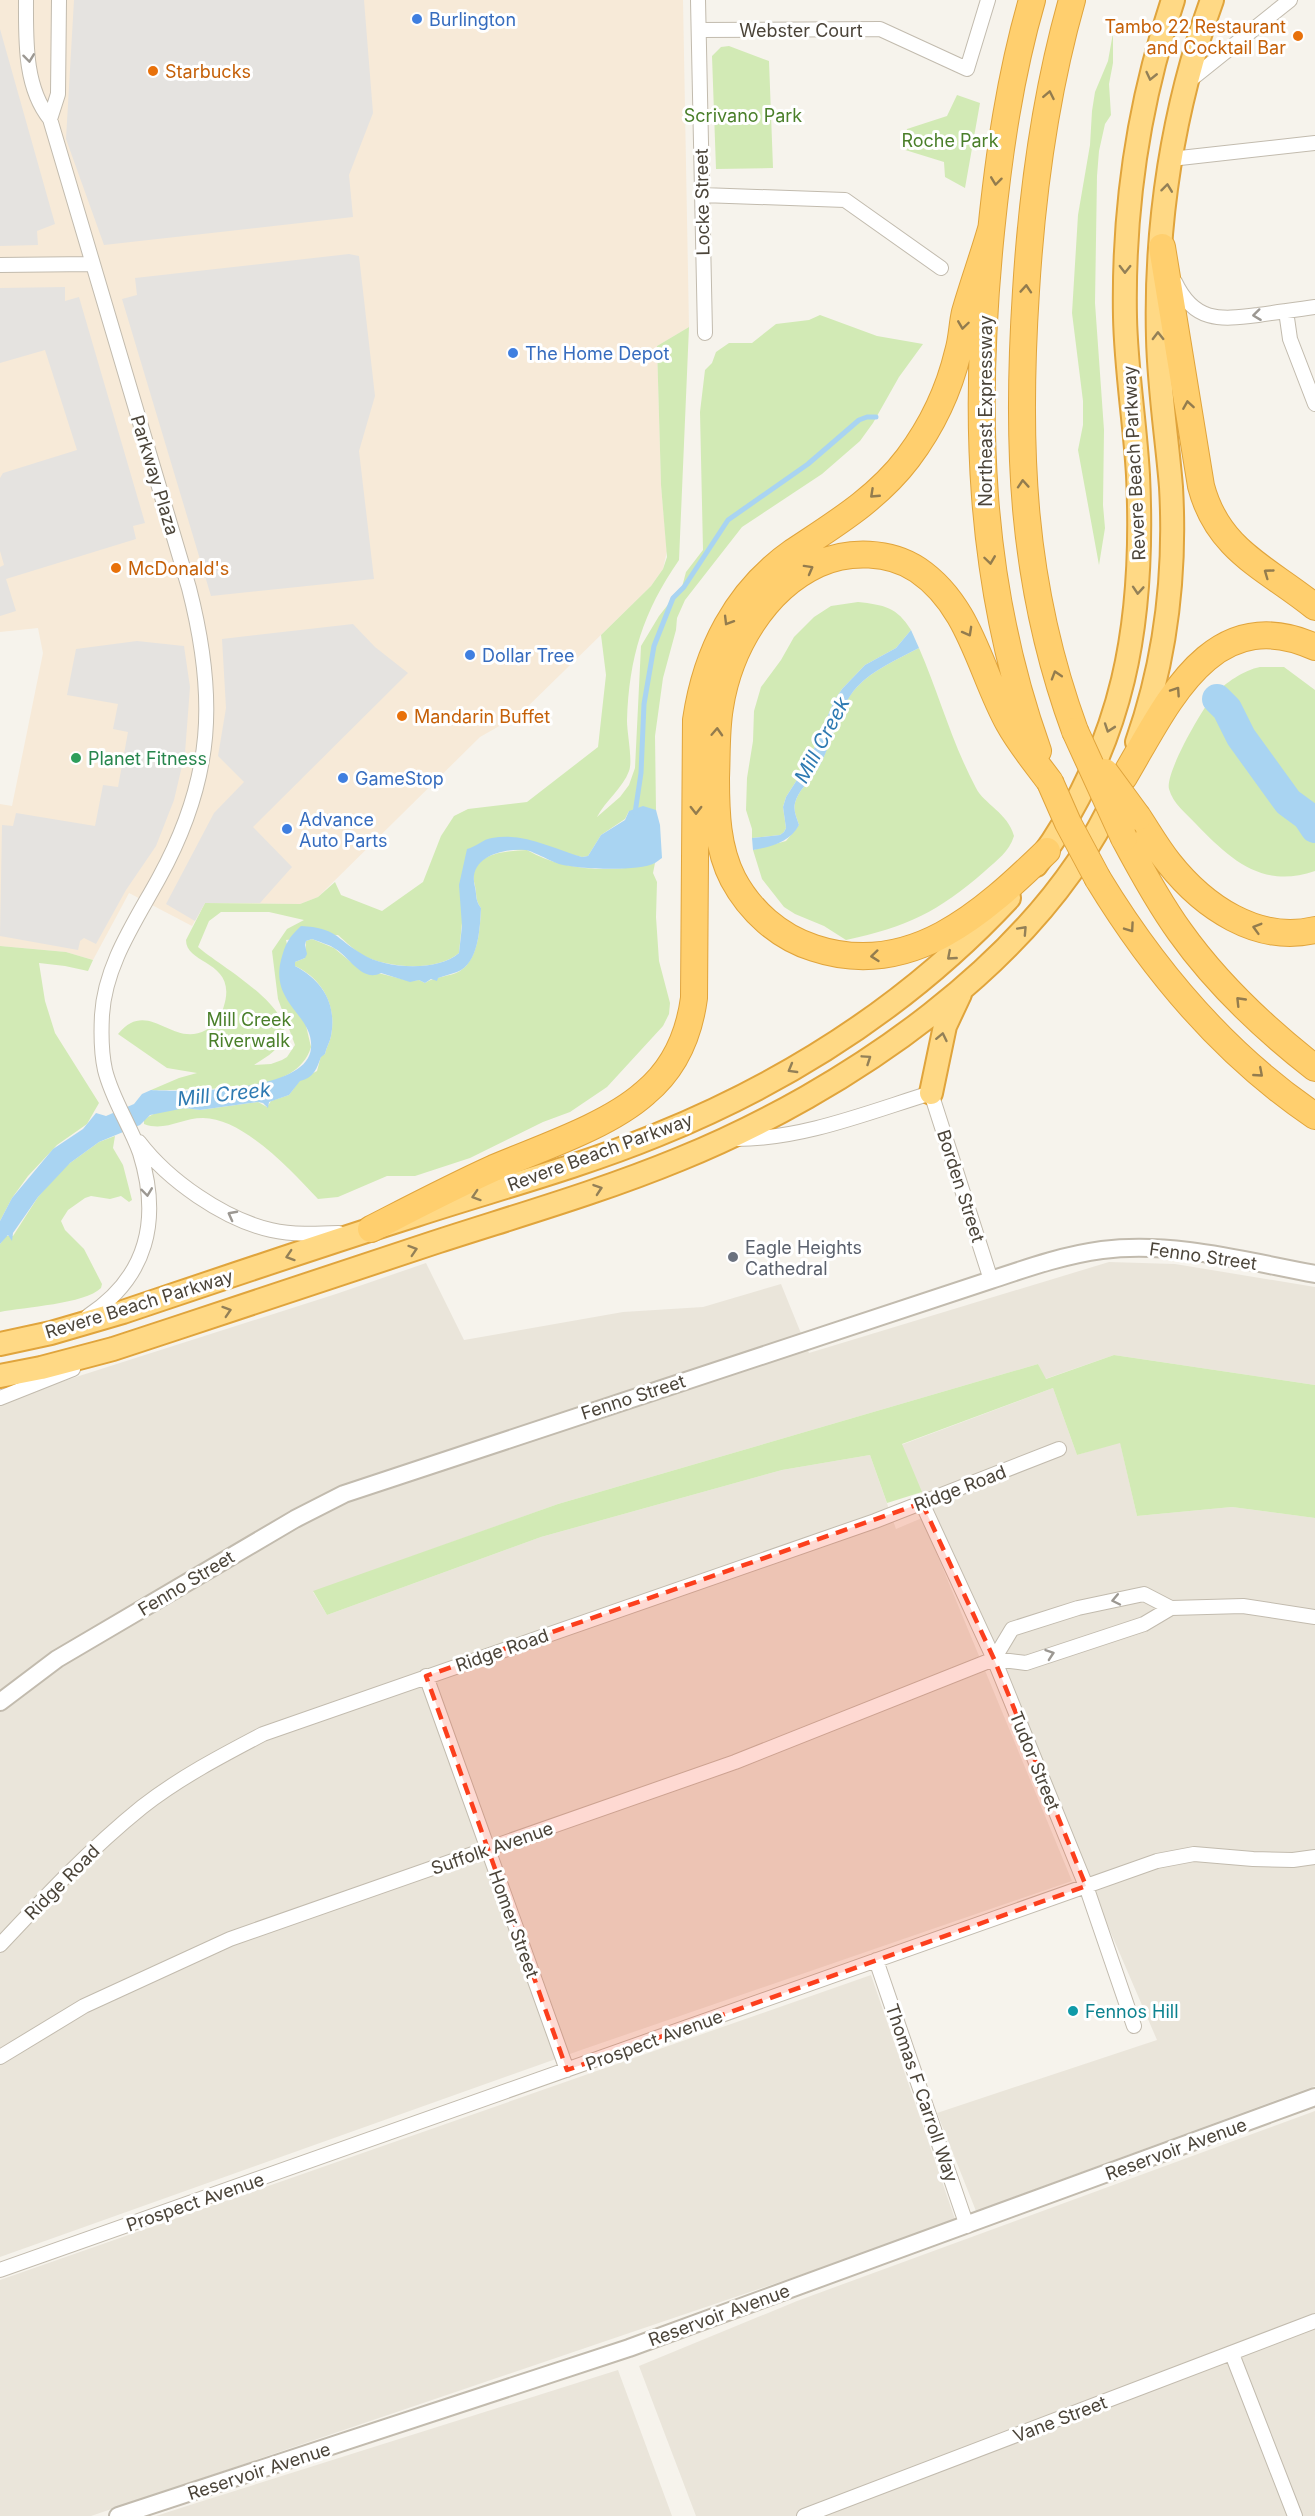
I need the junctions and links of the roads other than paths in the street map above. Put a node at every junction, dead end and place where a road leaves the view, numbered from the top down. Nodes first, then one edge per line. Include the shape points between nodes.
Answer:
1 (26, 0) edge
2 (59, 0) edge
3 (698, 0) edge
4 (988, 0) edge
5 (1032, 0) edge
6 (1072, 0) edge
7 (1173, 0) edge
8 (1212, 0) edge
9 (1290, 0) edge
10 (699, 30) junction
11 (1186, 84) junction
12 (50, 119) junction
13 (1315, 143) edge
14 (1171, 159) junction
15 (702, 195) junction
16 (992, 229) junction
17 (1162, 247) junction
18 (92, 264) junction
19 (0, 265) edge
20 (941, 268) dead end
21 (1315, 307) edge
22 (1286, 311) junction
23 (705, 333) dead end
24 (1315, 404) edge
25 (1315, 608) edge
26 (1315, 647) edge
27 (1124, 777) junction
28 (1050, 782) junction
29 (1131, 828) junction
30 (1047, 850) junction
31 (1315, 930) edge
32 (966, 985) junction
33 (1315, 1068) edge
34 (931, 1093) junction
35 (1315, 1116) edge
36 (133, 1135) junction
37 (726, 1139) junction
38 (371, 1229) junction
39 (1315, 1274) edge
40 (991, 1280) junction
41 (66, 1329) junction
42 (172, 1329) junction
43 (0, 1344) edge
44 (0, 1376) edge
45 (0, 1398) edge
46 (1059, 1449) dead end
47 (922, 1503) junction
48 (1171, 1608) junction
49 (1315, 1617) edge
50 (994, 1659) junction
51 (426, 1676) junction
52 (0, 1702) edge
53 (487, 1850) junction
54 (1315, 1857) edge
55 (1086, 1886) junction
56 (0, 1945) edge
57 (876, 1960) junction
58 (1134, 2026) dead end
59 (0, 2057) edge
60 (567, 2070) junction
61 (1315, 2097) edge
62 (967, 2226) junction
63 (0, 2271) edge
64 (1315, 2321) edge
65 (1232, 2354) junction
66 (118, 2516) edge
67 (804, 2516) edge
68 (1295, 2516) edge

1 -> 12 street, Parkway Plaza via 31,75 37,97
2 - 12 street via 58,94
3 - 10 street, Locke Street
4 - 10 street, Webster Court via 967,69 880,29
5 -> 16 highway, Northeast Expressway via 1006,112
29 -> 6 highway, Northeast Expressway, bridge via 1075,731 1054,672 1033,577 1025,515 1021,425 1026,288 1036,175 1051,84
7 -> 30 highway, Revere Beach Parkway via 1142,121 1126,246 1125,318 1140,535 1134,626 1104,741 1074,805
8 - 11 highway, Revere Beach Parkway
9 - 11 street
10 - 15 street, Locke Street
11 - 14 highway, Revere Beach Parkway
12 - 18 street, Parkway Plaza
13 - 14 street
17 -> 14 highway, Revere Beach Parkway
15 - 20 street via 845,200
15 - 23 street, Locke Street
16 -> 28 highway, Northeast Expressway via 982,405 987,538 1008,650 1024,711
16 -> 38 highway via 965,314 952,377 920,441 893,476 861,506 760,580 735,611 716,645 696,720 694,998 685,1036 672,1062 645,1094 618,1112 456,1185
22 -> 17 street via 1231,318 1203,314 1181,293
25 -> 17 highway via 1233,545 1208,510
27 -> 17 highway, Revere Beach Parkway via 1158,671 1170,588 1171,490 1158,342
18 - 19 street
18 - 36 street, Parkway Plaza via 189,588 207,684 203,754 185,820 105,986 102,1058
21 - 22 street
22 - 24 street via 1290,339
27 -> 26 highway via 1180,684 1220,648 1244,638 1271,636
32 -> 27 highway, Revere Beach Parkway via 1010,944 1064,881 1097,830
30 -> 28 highway via 973,916 953,930 910,949 849,957 789,938 743,895 732,878 719,836 718,724 729,670 743,638 763,608 806,570 844,556 873,555 900,561 926,576 953,607 973,640 1008,723
28 -> 35 highway, Northeast Expressway, bridge via 1098,879 1153,961 1254,1069
31 -> 29 highway via 1289,934 1240,922 1180,877 1161,853
33 -> 29 highway, Northeast Expressway via 1253,1016 1201,960 1157,897
30 -> 38 highway, Revere Beach Parkway via 988,920 919,983 845,1036 766,1083 683,1124 625,1147
34 -> 32 highway via 945,1026
37 -> 32 highway, Revere Beach Parkway via 860,1064
34 - 37 street via 801,1131
34 - 40 street, Borden Street
38 -> 36 street via 342,1233 279,1232 248,1223 175,1179
36 -> 41 street via 148,1199 144,1251 135,1271 117,1294
42 -> 37 highway, Revere Beach Parkway via 627,1179
38 -> 41 highway, Revere Beach Parkway
39 - 40 street, Fenno Street via 1181,1250 1138,1247 1086,1252
40 - 52 street, Fenno Street via 354,1490 295,1519 57,1659
41 - 43 highway, Revere Beach Parkway
42 - 44 highway, Revere Beach Parkway via 69,1361
42 - 45 street, Revere Beach Parkway
46 - 47 street, Ridge Road
47 - 50 street, Tudor Street
47 - 51 street, Ridge Road
48 - 49 street, Suffolk Avenue via 1243,1606
50 -> 48 street, Suffolk Avenue via 1026,1663 1144,1624
48 -> 50 street, Suffolk Avenue via 1144,1594 1078,1608 1012,1629
50 - 53 street, Suffolk Avenue via 735,1762
50 - 55 street, Tudor Street
51 - 53 street, Homer Street
51 - 56 street, Ridge Road via 263,1734 208,1763 143,1806 93,1849
53 - 59 street, Suffolk Avenue via 202,1951 84,2006
53 - 60 street, Homer Street
54 - 55 street, Prospect Avenue via 1293,1860 1194,1854 1157,1861
55 - 57 street, Prospect Avenue
55 - 58 street, Tudor Street
57 - 60 street, Prospect Avenue
57 - 62 street, Thomas F Carroll Way
60 - 63 street, Prospect Avenue
61 - 62 street, Reservoir Avenue
62 - 66 street, Reservoir Avenue via 629,2348
64 - 65 street, Vane Street
65 - 67 street, Vane Street
65 - 68 street

